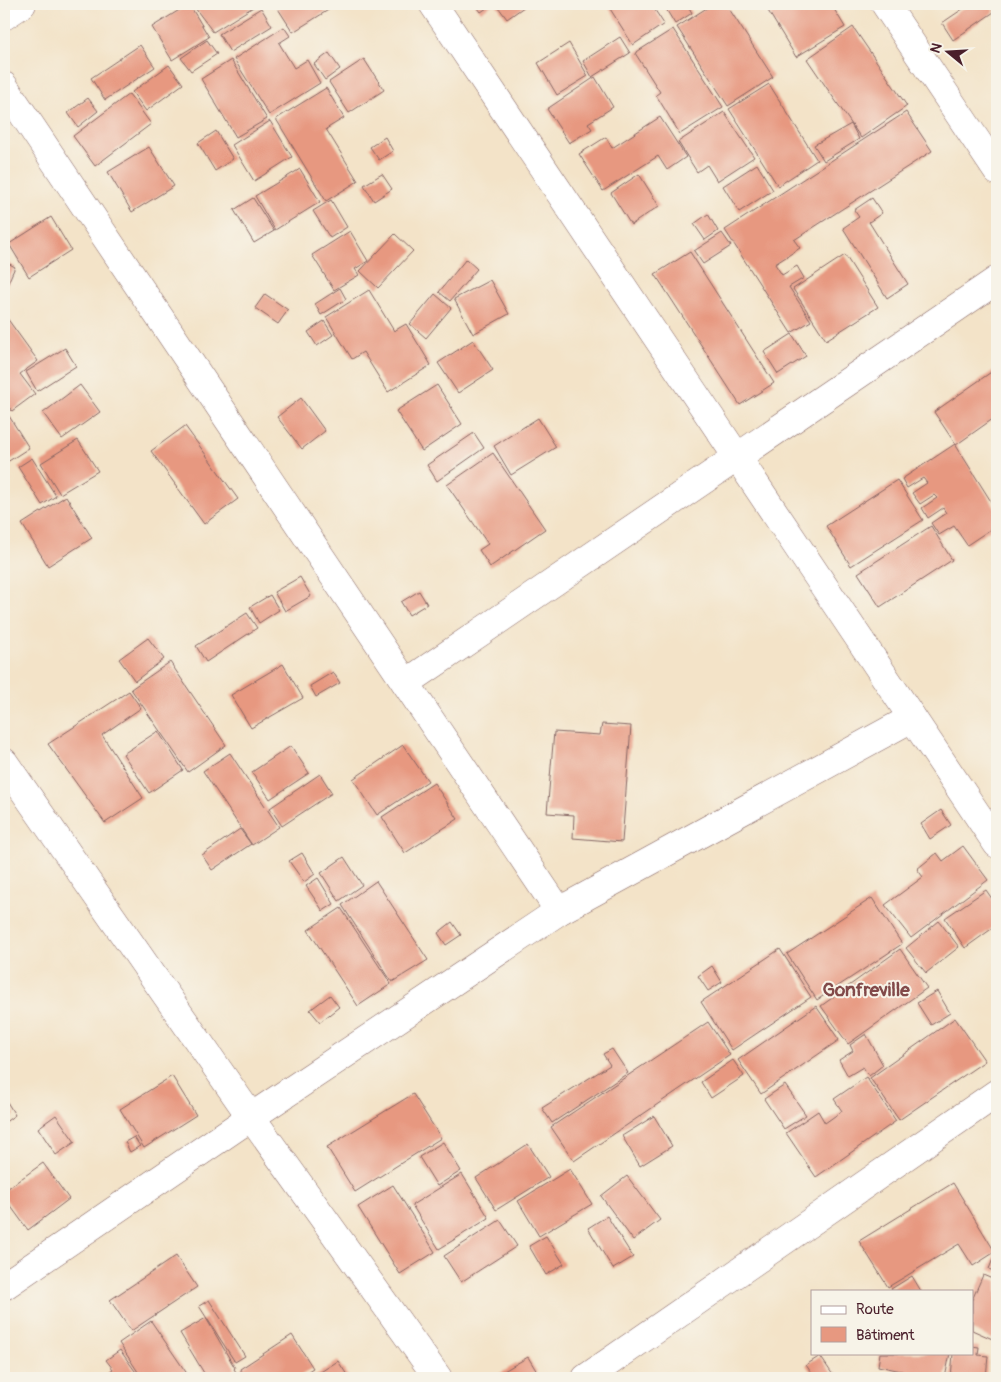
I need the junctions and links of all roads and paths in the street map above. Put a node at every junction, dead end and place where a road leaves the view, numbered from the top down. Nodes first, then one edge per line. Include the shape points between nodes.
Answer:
1 (22, 4) edge
2 (433, 4) edge
3 (885, 4) edge
4 (4, 16) edge
5 (4, 86) edge
6 (997, 170) edge
7 (997, 280) edge
8 (738, 457) junction
9 (406, 683) junction
10 (912, 718) junction
11 (4, 762) edge
12 (997, 844) edge
13 (559, 911) junction
14 (997, 1093) edge
15 (250, 1117) junction
16 (4, 1286) edge
17 (438, 1378) edge
18 (586, 1378) edge

1 - 4 street
2 - 8 street
3 - 6 street
5 - 9 street
7 - 8 street
8 - 9 street
8 - 10 street
9 - 13 street
10 - 12 street
10 - 13 street
11 - 15 street
13 - 15 street
14 - 18 street
15 - 16 street
15 - 17 street

